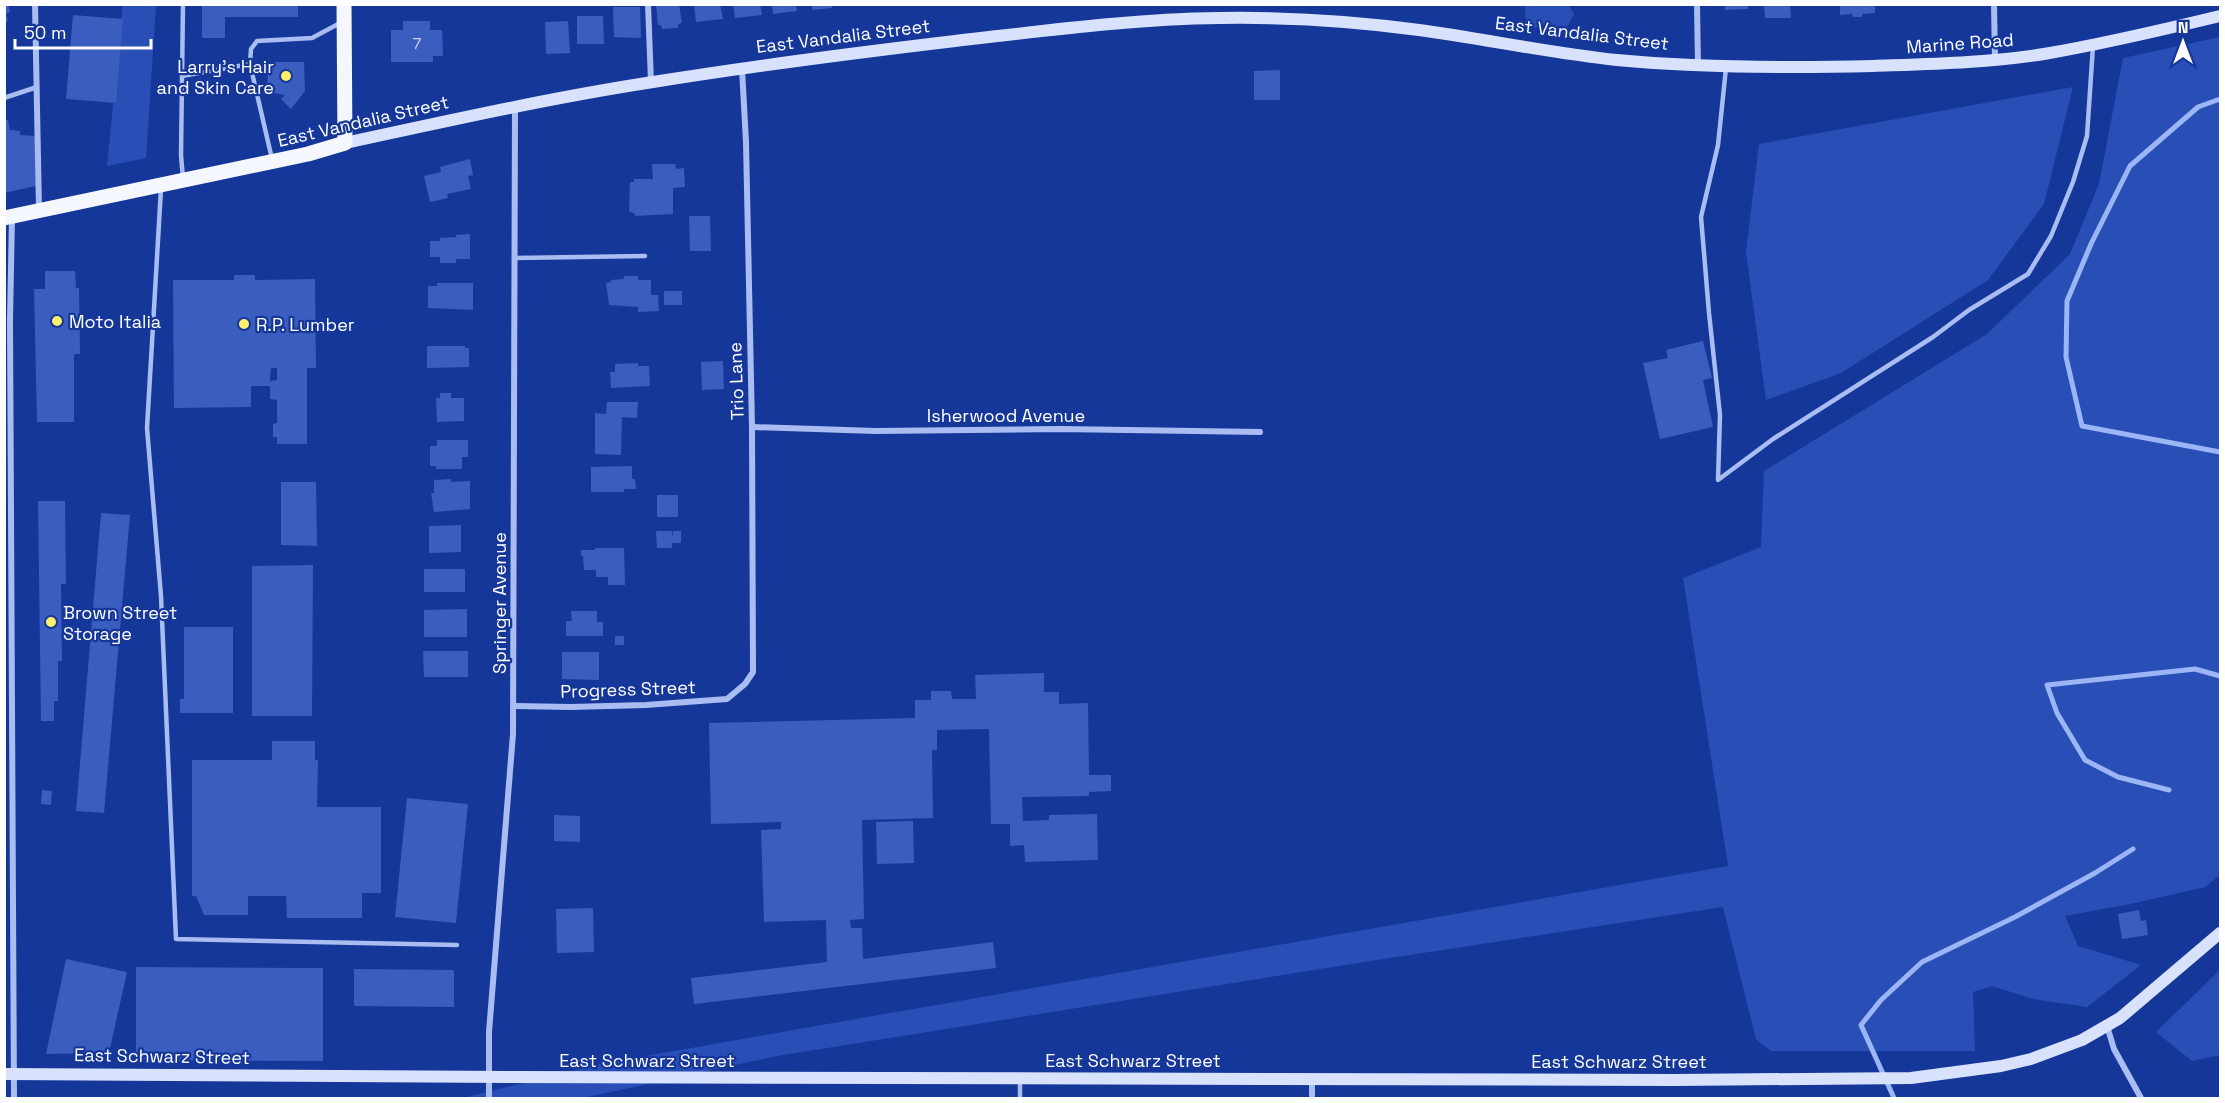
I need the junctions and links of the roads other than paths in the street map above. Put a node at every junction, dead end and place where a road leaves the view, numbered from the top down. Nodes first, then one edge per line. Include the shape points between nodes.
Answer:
1 (35, 4) edge
2 (183, 4) edge
3 (648, 4) edge
4 (1697, 4) edge
5 (1994, 4) edge
6 (344, 12) edge
7 (2220, 16) edge
8 (2093, 45) junction
9 (1995, 60) junction
10 (250, 64) junction
11 (1698, 65) junction
12 (1727, 65) junction
13 (742, 69) junction
14 (182, 76) junction
15 (651, 82) junction
16 (37, 87) junction
17 (4, 98) edge
18 (515, 107) junction
19 (345, 143) junction
20 (273, 162) junction
21 (183, 181) junction
22 (161, 186) junction
23 (39, 211) junction
24 (8, 217) edge
25 (645, 256) dead end
26 (515, 258) junction
27 (752, 427) junction
28 (1260, 432) dead end
29 (740, 689) joint
30 (514, 706) junction
31 (14, 773) junction
32 (4, 774) edge
33 (2220, 933) edge
34 (457, 945) dead end
35 (2107, 1026) junction
36 (9, 1073) edge
37 (489, 1077) junction
38 (1020, 1078) junction
39 (1312, 1078) junction
40 (14, 1098) edge
41 (489, 1098) edge
42 (1020, 1098) edge
43 (1312, 1098) edge
44 (2141, 1098) edge

1 - 16 street
2 - 14 lane
3 - 15 street
4 - 11 street
5 - 9 street
6 - 10 lane via 312,38 257,41 250,49
6 - 19 main road
7 - 8 street, Marine Road
8 - 9 street, Marine Road
8 - 12 lane via 2087,136 2051,236 2028,274 1773,439 1718,480 1720,415 1701,217 1718,145
9 - 12 street, Marine Road via 1779,68
10 - 14 lane
10 - 20 lane
11 - 12 street, Marine Road
11 - 13 street, East Vandalia Street via 1619,60 1358,23 1219,18 1121,23
13 - 15 street, East Vandalia Street
13 - 27 street, Trio Lane
14 - 21 lane
15 - 18 street, East Vandalia Street
16 - 17 lane
16 - 23 street
18 - 19 street, East Vandalia Street
18 - 26 street, Springer Avenue
19 - 20 main road, East Vandalia Street
20 - 21 main road, East Vandalia Street
21 - 22 main road, East Vandalia Street
22 - 23 main road, East Vandalia Street
22 - 34 lane via 147,428 161,596 176,939
23 - 24 main road, East Vandalia Street
24 - 31 street
25 - 26 lane
26 - 30 street, Springer Avenue
27 - 28 street, Isherwood Avenue
27 - 29 street, Trio Lane via 753,672
29 - 30 street, Progress Street via 727,699 646,705
30 - 37 street, Springer Avenue via 489,1032
31 - 32 street
31 - 36 street
33 - 35 street, East Schwarz Street
35 - 39 street, East Schwarz Street via 2031,1059 1971,1072 1898,1078
35 - 44 street via 2114,1049
36 - 37 street, East Schwarz Street
36 - 40 street
37 - 38 street, East Schwarz Street
37 - 41 street, Springer Avenue
38 - 39 street, East Schwarz Street
38 - 42 lane
39 - 43 street

